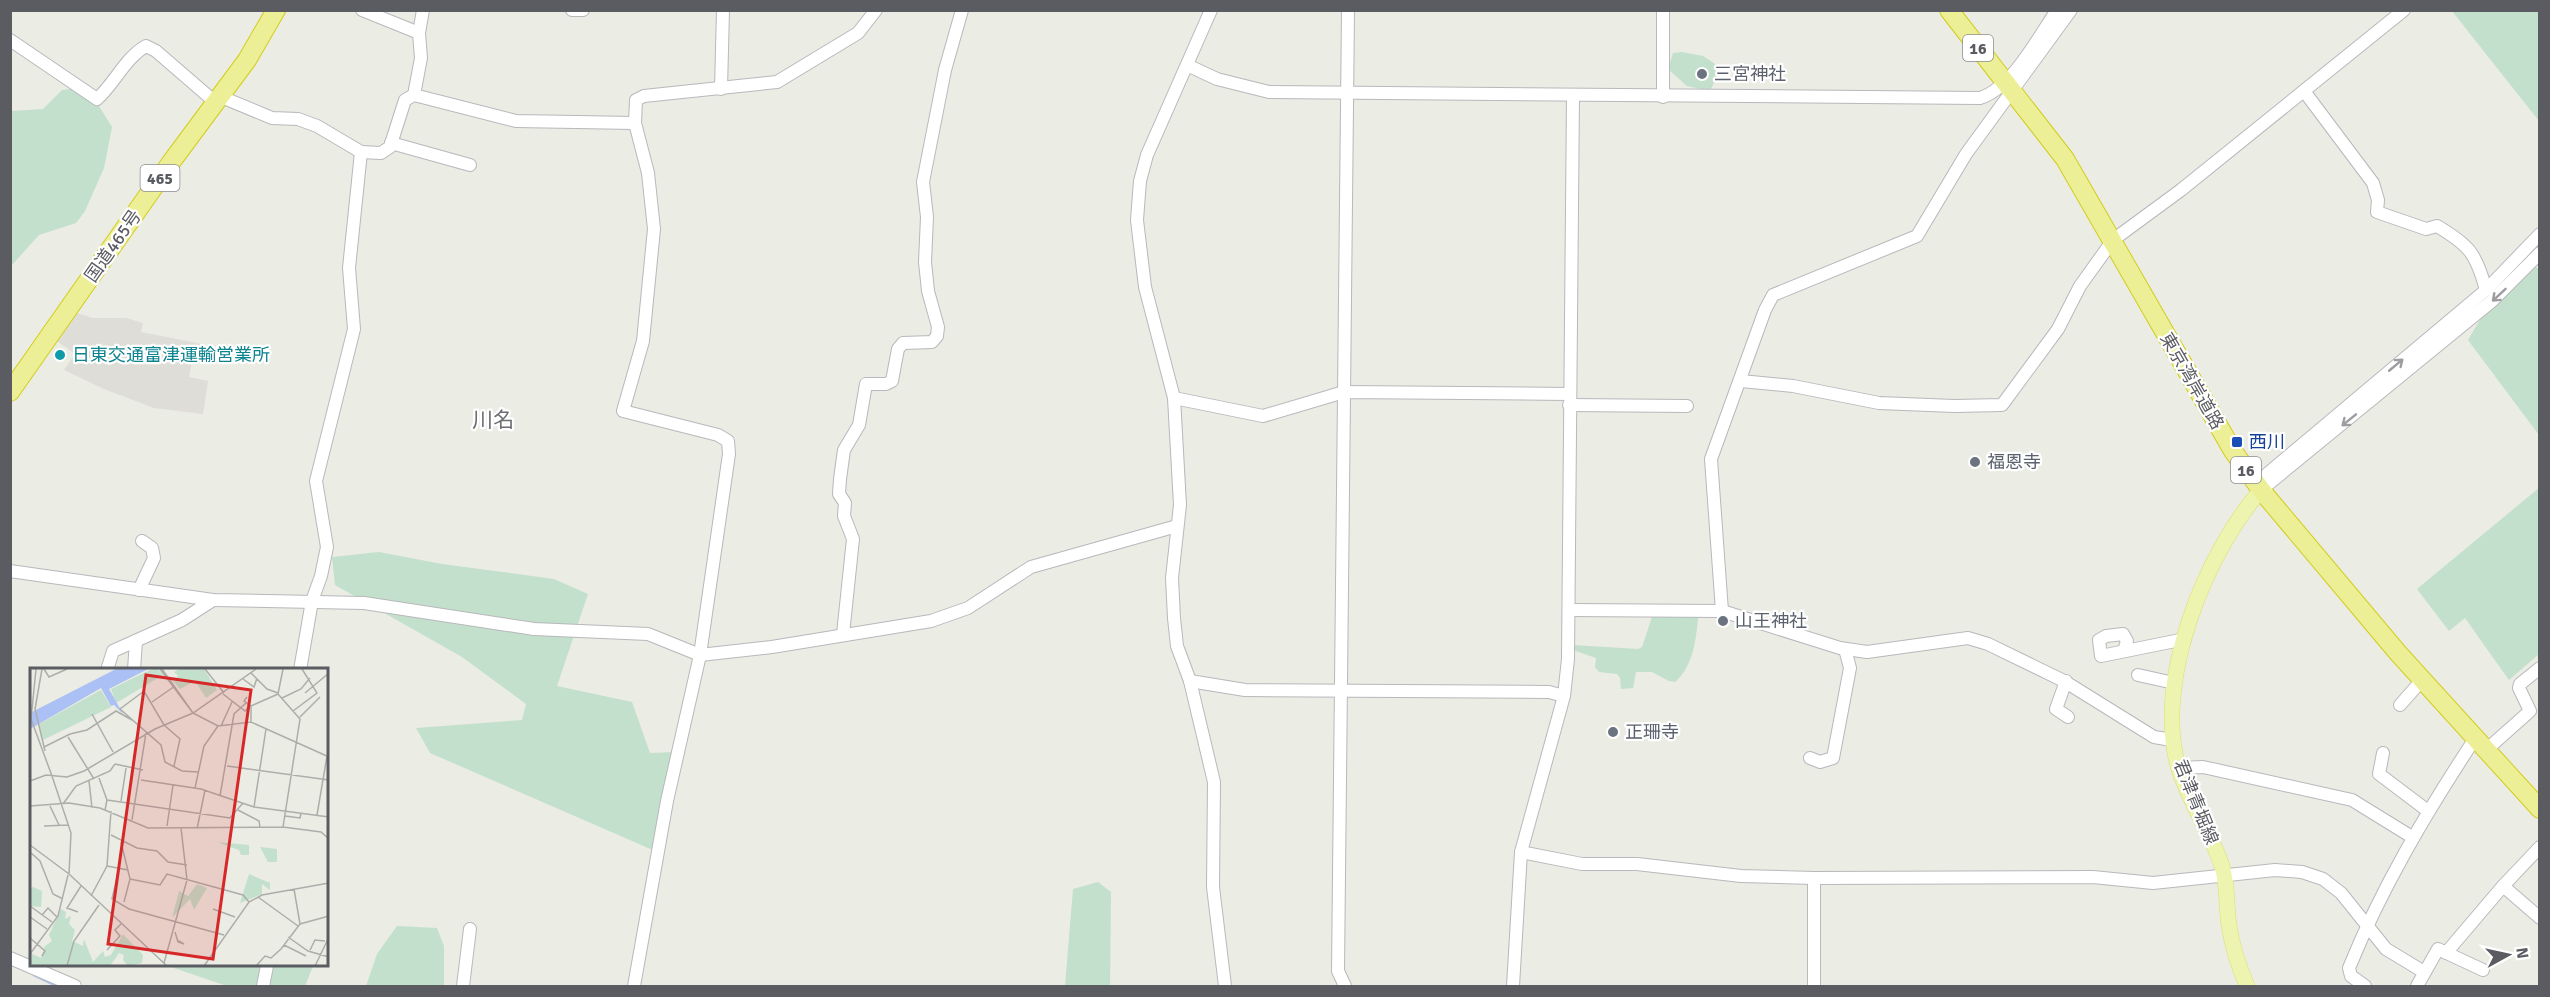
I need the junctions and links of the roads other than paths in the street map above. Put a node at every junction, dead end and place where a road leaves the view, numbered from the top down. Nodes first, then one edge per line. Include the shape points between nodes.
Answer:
1 (276, 10) edge
2 (362, 10) edge
3 (423, 10) edge
4 (572, 10) edge
5 (583, 10) edge
6 (723, 10) edge
7 (876, 10) edge
8 (962, 10) edge
9 (1211, 10) edge
10 (1348, 10) edge
11 (1663, 10) edge
12 (1949, 10) edge
13 (2058, 10) edge
14 (2071, 10) edge
15 (2404, 10) edge
16 (418, 33) junction
17 (10, 40) edge
18 (1187, 65) junction
19 (2009, 87) junction
20 (721, 89) junction
21 (2304, 91) junction
22 (414, 94) junction
23 (1347, 94) junction
24 (1573, 95) junction
25 (1663, 97) junction
26 (217, 99) junction
27 (635, 123) junction
28 (391, 143) junction
29 (361, 152) junction
30 (470, 165) dead end
31 (2540, 234) edge
32 (2113, 240) junction
33 (2540, 253) edge
34 (2486, 290) junction
35 (1741, 381) junction
36 (10, 392) edge
37 (1344, 392) junction
38 (1174, 398) junction
39 (1569, 399) junction
40 (1687, 406) dead end
41 (2261, 490) junction
42 (1177, 526) junction
43 (142, 541) dead end
44 (10, 571) edge
45 (140, 590) junction
46 (213, 600) junction
47 (312, 601) junction
48 (1570, 610) junction
49 (1722, 611) junction
50 (843, 634) junction
51 (2185, 639) junction
52 (136, 641) junction
53 (1845, 649) junction
54 (2124, 651) dead end
55 (700, 655) junction
56 (108, 668) edge
57 (134, 668) edge
58 (300, 668) edge
59 (2540, 668) edge
60 (2143, 673) dead end
61 (2422, 680) junction
62 (1190, 681) junction
63 (2066, 681) junction
64 (2174, 682) junction
65 (1342, 690) junction
66 (1563, 696) junction
67 (2400, 705) dead end
68 (2068, 717) dead end
69 (2172, 740) junction
70 (2479, 745) junction
71 (2384, 753) dead end
72 (1810, 758) dead end
73 (2179, 768) junction
74 (2540, 809) edge
75 (2428, 811) junction
76 (2412, 837) junction
77 (2540, 847) edge
78 (1521, 852) junction
79 (2224, 876) junction
80 (1814, 878) junction
81 (2503, 886) junction
82 (2540, 918) edge
83 (2367, 922) junction
84 (470, 928) dead end
85 (2446, 953) junction
86 (10, 958) edge
87 (30, 967) edge
88 (30, 967) edge
89 (267, 967) edge
90 (2484, 970) dead end
91 (2424, 972) junction
92 (75, 987) edge
93 (263, 987) edge
94 (463, 987) edge
95 (634, 987) edge
96 (1225, 987) edge
97 (1345, 987) edge
98 (1513, 987) edge
99 (1814, 987) edge
100 (2247, 987) edge
101 (2365, 987) edge
102 (2417, 987) edge

1 - 26 highway, 国道465号 / 465 via 247,60
2 - 16 street
3 - 16 street
4 - 5 street
6 - 20 street
7 - 20 street via 858,33 777,82
8 - 50 street via 945,70 924,182 925,262 937,336 932,342 903,343 898,349 892,381 866,384 859,426 844,450 839,494 853,538
9 - 18 street
10 - 23 street
11 - 25 street
12 - 19 highway, 東京湾岸道路 / 16
13 - 19 street
14 - 19 street
15 - 21 street
16 - 22 street via 421,58
17 - 26 street via 97,99 135,52 146,46
18 - 23 street via 1217,79 1269,92
18 - 38 street via 1147,155 1137,220 1145,287
19 - 25 street via 1980,98 1948,99
19 - 32 highway, 東京湾岸道路 / 16 via 2065,159
19 - 35 street via 1917,236 1773,295 1764,310
20 - 27 street via 644,96 636,100
21 - 32 street
21 - 34 street via 2373,183 2377,212 2426,229 2437,226 2465,243 2477,260
22 - 27 street via 516,121
22 - 28 street via 405,100
23 - 24 street
23 - 37 street
24 - 25 street
24 - 39 street
26 - 29 street via 272,118 298,119
26 - 36 highway, 国道465号 / 465
27 - 55 street via 648,173 654,229 643,341 622,411 718,435 728,441
28 - 29 street via 381,153
28 - 30 street
29 - 47 street via 349,268 354,329 316,481 327,547
31 - 34 street
32 - 35 street via 2080,286 2058,329 2002,405 1879,403 1793,386
32 - 41 highway, 東京湾岸道路 / 16 via 2233,451
33 -> 41 street via 2492,301
41 -> 34 street via 2267,474
35 - 49 street via 1711,459
37 - 38 street via 1263,416
37 - 39 street
37 - 65 street
38 - 42 street via 1180,505
39 - 40 street
39 - 48 street
41 - 51 main road, 君津青堀線 via 2239,515 2222,545
41 - 61 highway, 東京湾岸道路 / 16
42 - 50 street via 1031,567 968,608 931,621
42 - 62 street via 1172,578 1174,618 1177,646
43 - 45 street via 152,549 154,558
44 - 45 street
45 - 46 street
46 - 47 street
46 - 52 street via 182,620
47 - 55 street via 374,604 534,629 648,634
47 - 58 street
48 - 49 street
48 - 66 street
49 - 53 street
50 - 55 street via 772,648
51 - 54 street
51 - 64 main road, 君津青堀線
52 - 56 street via 113,651
52 - 57 street
53 - 63 street via 1867,652 1968,638
53 - 72 street via 1850,668 1833,758 1825,762
55 - 95 street via 667,801
59 - 70 street via 2518,688 2530,711
60 - 64 street
61 - 67 street
61 - 70 highway, 東京湾岸道路 / 16
62 - 65 street via 1245,690
62 - 96 street via 1214,782 1213,887
63 - 68 street via 2056,709
63 - 69 street via 2136,728
64 - 69 main road, 君津青堀線
65 - 66 street via 1549,692
65 - 97 street via 1338,971
66 - 78 street
69 - 73 main road, 君津青堀線
70 - 74 highway, 東京湾岸道路 / 16
70 - 75 street
71 - 75 street via 2379,774
73 - 76 street via 2203,767 2352,801
73 - 79 main road, 君津青堀線
75 - 76 street
76 - 83 street
77 - 81 street
78 - 80 street via 1582,864 1637,864 1741,876
78 - 98 street
79 - 80 street via 2152,883 2093,877
79 - 83 street via 2275,870 2302,872 2323,879
79 - 100 main road, 君津青堀線 via 2232,944
80 - 99 street
81 - 82 street
81 - 85 street
83 - 91 street via 2386,949
83 - 101 street via 2349,968 2351,976
84 - 94 street
85 - 90 street
85 - 91 street via 2438,949
86 - 88 street
87 - 92 street
89 - 93 street
91 - 102 street

